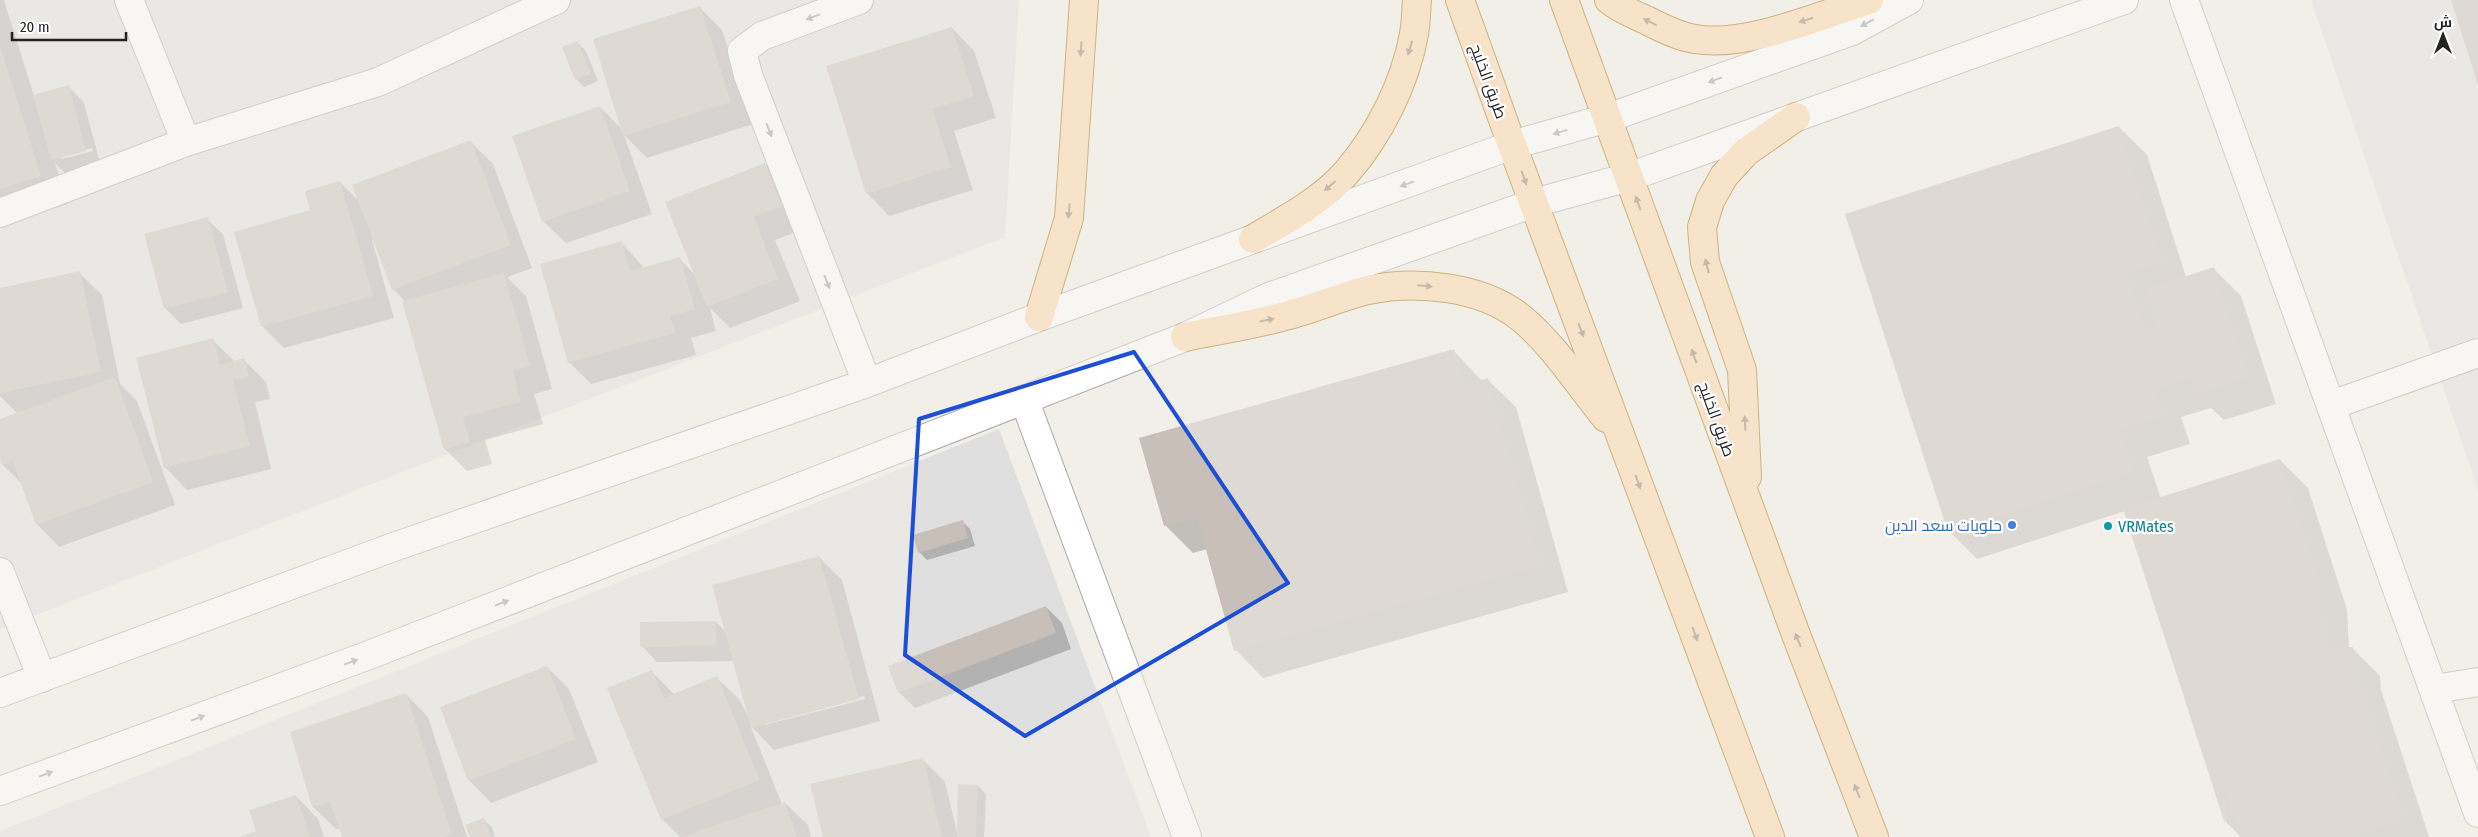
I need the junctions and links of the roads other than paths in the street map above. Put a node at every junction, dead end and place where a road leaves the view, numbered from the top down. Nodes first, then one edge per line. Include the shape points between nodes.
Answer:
1 (129, 0) edge
2 (556, 0) edge
3 (858, 0) edge
4 (1084, 0) edge
5 (1417, 0) edge
6 (1460, 0) edge
7 (1564, 0) edge
8 (1609, 0) edge
9 (1869, 0) edge
10 (1909, 0) edge
11 (2124, 0) edge
12 (2184, 0) edge
13 (1796, 117) junction
14 (1608, 118) junction
15 (186, 142) junction
16 (1512, 145) junction
17 (1628, 177) junction
18 (1534, 203) junction
19 (0, 213) edge
20 (1253, 239) junction
21 (1039, 317) junction
22 (1185, 337) junction
23 (2478, 352) edge
24 (866, 383) junction
25 (1024, 398) junction
26 (2332, 406) junction
27 (1622, 438) junction
28 (1749, 506) junction
29 (0, 572) edge
30 (42, 678) junction
31 (2478, 682) edge
32 (2434, 689) junction
33 (0, 693) edge
34 (0, 791) edge
35 (2478, 813) edge
36 (1187, 837) edge
37 (1770, 837) edge
38 (1874, 837) edge

1 - 15 street
2 - 15 street via 378,82
3 -> 24 street via 762,36 742,51 748,75
4 -> 21 main road via 1069,218
5 -> 20 main road via 1414,34 1398,87 1376,132 1345,174 1308,205
6 - 16 main road, طريق الخليج
7 - 14 main road, طريق الخليج
9 -> 8 main road via 1767,33 1733,40 1695,40 1657,26
10 -> 14 street via 1852,31
11 - 13 street
12 - 26 street
13 - 17 street
28 -> 13 main road via 1742,370 1705,262 1702,227 1710,201 1724,176 1746,152
14 -> 16 street
14 - 17 main road, طريق الخليج
15 - 19 street
16 -> 18 main road, طريق الخليج
16 -> 20 street
17 - 18 street
28 -> 17 main road, طريق الخليج
18 - 22 street via 1268,296
18 -> 27 main road, طريق الخليج
20 - 21 street
21 - 24 street
22 - 25 street
22 -> 27 main road via 1284,317 1368,290 1407,284 1454,289 1487,299 1520,317 1547,344
23 - 26 street
24 - 30 street via 388,549
34 -> 25 street via 378,651
25 - 36 street
26 - 32 street
27 -> 37 main road, طريق الخليج
38 -> 28 main road, طريق الخليج
29 - 30 street
30 - 33 street
31 - 32 street
32 - 35 street

